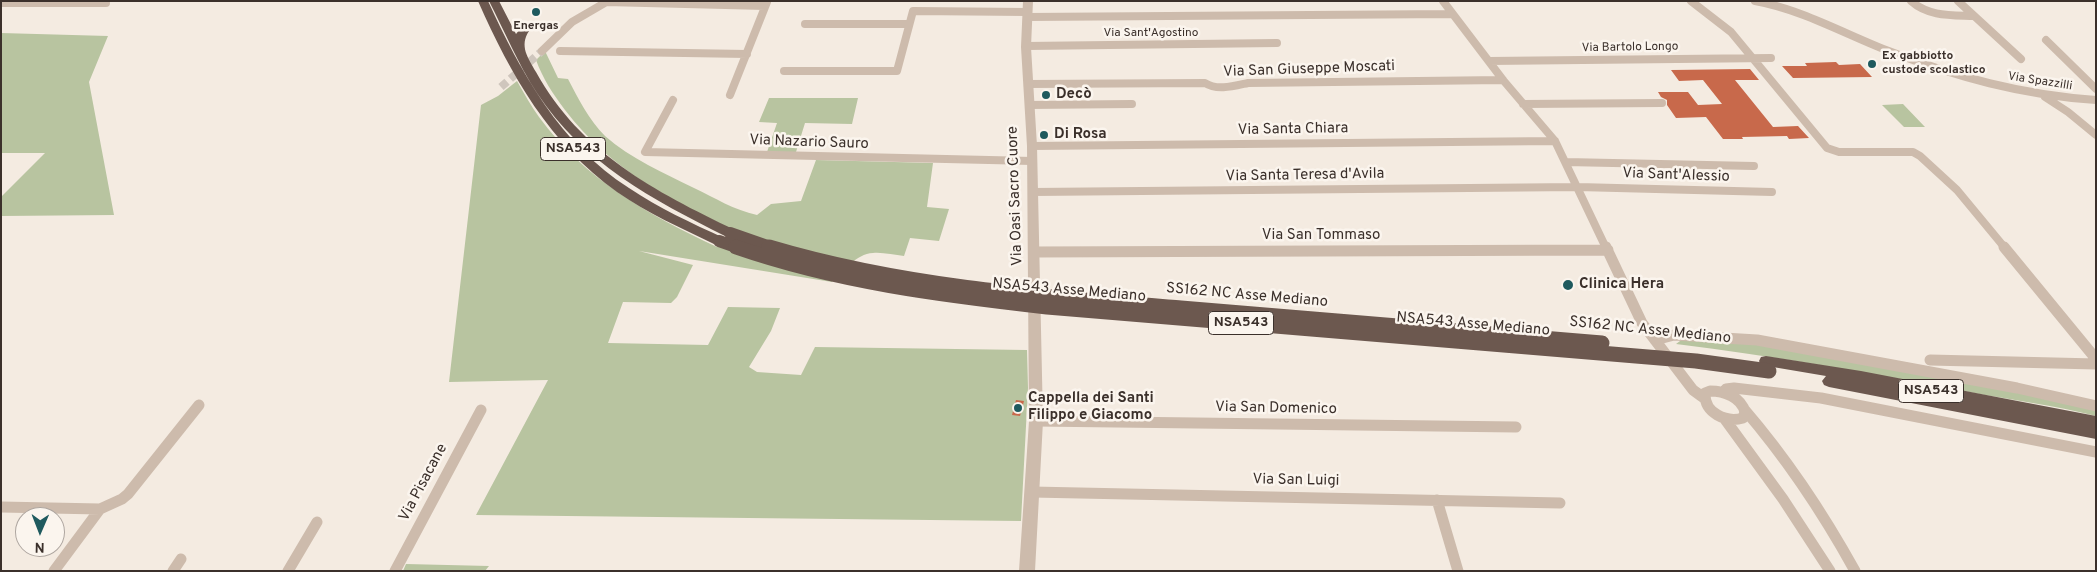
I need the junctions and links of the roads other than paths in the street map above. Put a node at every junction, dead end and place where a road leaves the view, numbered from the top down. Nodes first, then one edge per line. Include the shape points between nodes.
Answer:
1 (484, 1) edge
2 (494, 1) edge
3 (968, 1) edge
4 (1443, 1) edge
5 (1691, 1) edge
6 (1755, 1) edge
7 (1785, 1) edge
8 (1911, 1) edge
9 (1958, 1) edge
10 (106, 2) dead end
11 (607, 2) edge
12 (1, 3) edge
13 (766, 4) edge
14 (1027, 10) edge
15 (966, 11) junction
16 (1793, 12) junction
17 (1452, 14) junction
18 (1974, 16) junction
19 (805, 24) dead end
20 (909, 24) junction
21 (524, 31) dead end
22 (2046, 40) dead end
23 (1277, 43) dead end
24 (1026, 46) junction
25 (518, 48) junction
26 (542, 50) tunnel mouth
27 (560, 52) dead end
28 (746, 54) junction
29 (1752, 58) junction
30 (1771, 58) dead end
31 (2022, 59) dead end
32 (1489, 61) junction
33 (784, 71) dead end
34 (1503, 80) junction
35 (1028, 84) junction
36 (2096, 89) edge
37 (2037, 94) junction
38 (730, 95) dead end
39 (673, 100) dead end
40 (2096, 100) edge
41 (1132, 104) dead end
42 (1523, 104) junction
43 (1662, 104) dead end
44 (1029, 105) junction
45 (2096, 135) edge
46 (1555, 141) junction
47 (1032, 146) junction
48 (1032, 162) junction
49 (1566, 162) junction
50 (1754, 166) dead end
51 (1578, 187) junction
52 (1033, 192) junction
53 (1772, 192) dead end
54 (725, 237) junction
55 (1608, 250) junction
56 (1034, 252) junction
57 (1655, 340) junction
58 (2096, 359) edge
59 (1930, 360) dead end
60 (2096, 364) edge
61 (1768, 366) junction
62 (1724, 392) junction
63 (1707, 394) junction
64 (199, 405) dead end
65 (2096, 406) edge
66 (1744, 409) junction
67 (481, 410) dead end
68 (1724, 418) junction
69 (1036, 421) junction
70 (2096, 422) edge
71 (1516, 427) dead end
72 (2096, 433) edge
73 (2096, 452) edge
74 (1032, 492) junction
75 (1437, 500) junction
76 (1560, 504) dead end
77 (1, 508) edge
78 (100, 509) junction
79 (317, 522) dead end
80 (181, 559) dead end
81 (54, 571) edge
82 (173, 571) edge
83 (288, 571) edge
84 (395, 571) edge
85 (1027, 571) edge
86 (1458, 571) edge
87 (1830, 571) edge
88 (1856, 571) edge

1 - 54 highway, NSA543 Asse Mediano / NSA543 via 531,96 579,156 652,209
2 - 25 highway, NSA543 Asse Mediano / NSA543
3 - 15 street
4 - 17 street
5 - 29 street via 1731,32
6 - 16 street, Via Spazzilli
7 - 16 street
8 - 18 street via 1928,13
9 - 18 street
10 - 12 street
11 - 13 street
11 - 26 street via 572,21
13 - 28 street
14 - 15 street
14 - 17 street
14 - 24 street, Via Oasi Sacro Cuore
15 - 20 street via 913,10
16 - 37 street, Via Spazzilli via 1916,62
17 - 32 street
18 - 31 street
19 - 20 street
20 - 33 street via 897,71
21 - 25 highway
22 - 36 street, Via Spazzilli
23 - 24 street, Via Sant'Agostino
24 - 35 street, Via Oasi Sacro Cuore
25 - 54 highway, NSA543 Asse Mediano / NSA543 via 542,93 586,147 635,184
27 - 28 street
28 - 38 street
29 - 30 street, Via Bartolo Longo
29 - 32 street, Via Bartolo Longo
29 - 58 street via 1827,148 1839,152 1905,151 1920,156 1957,190
32 - 34 street
34 - 35 street, Via San Giuseppe Moscati via 1248,83 1231,87 1211,87 1205,83
34 - 42 street
35 - 44 street, Via Oasi Sacro Cuore
37 - 40 street, Via Spazzilli
37 - 45 street via 2053,101
39 - 48 street, Via Nazario Sauro via 645,152
41 - 44 street
42 - 43 street
42 - 46 street
44 - 47 street, Via Oasi Sacro Cuore
46 - 47 street, Via Santa Chiara
46 - 49 street
47 - 48 street, Via Oasi Sacro Cuore
48 - 52 street, Via Oasi Sacro Cuore
49 - 50 street
49 - 51 street
51 - 52 street, Via Santa Teresa d'Avila
51 - 53 street, Via Sant'Alessio
51 - 55 street
52 - 56 street, Via Oasi Sacro Cuore
54 - 61 highway, NSA543 Asse Mediano / NSA543, bridge via 814,272 942,296
55 - 56 street, Via San Tommaso
55 - 57 street via 1642,323
56 - 69 street, Via Oasi Sacro Cuore
57 - 63 street via 1693,390
57 - 65 street via 1674,335 1757,340 1991,383
59 - 60 street
61 - 70 highway, NSA543 Asse Mediano / NSA543 via 1861,377
61 - 72 highway
62 - 63 street
62 - 66 street
62 - 73 street via 1734,388 1798,394
63 - 68 street via 1710,410
64 - 78 street via 128,494
66 - 68 street via 1743,418 1739,420
66 - 88 street via 1800,478
67 - 84 street, Via Pisacane
68 - 87 street
69 - 71 street, Via San Domenico
69 - 74 street, Via Oasi Sacro Cuore
74 - 75 street, Via San Luigi
74 - 85 street, Via Oasi Sacro Cuore
75 - 76 street, Via San Luigi
75 - 86 street
77 - 78 street
78 - 81 street
79 - 83 street
80 - 82 street

